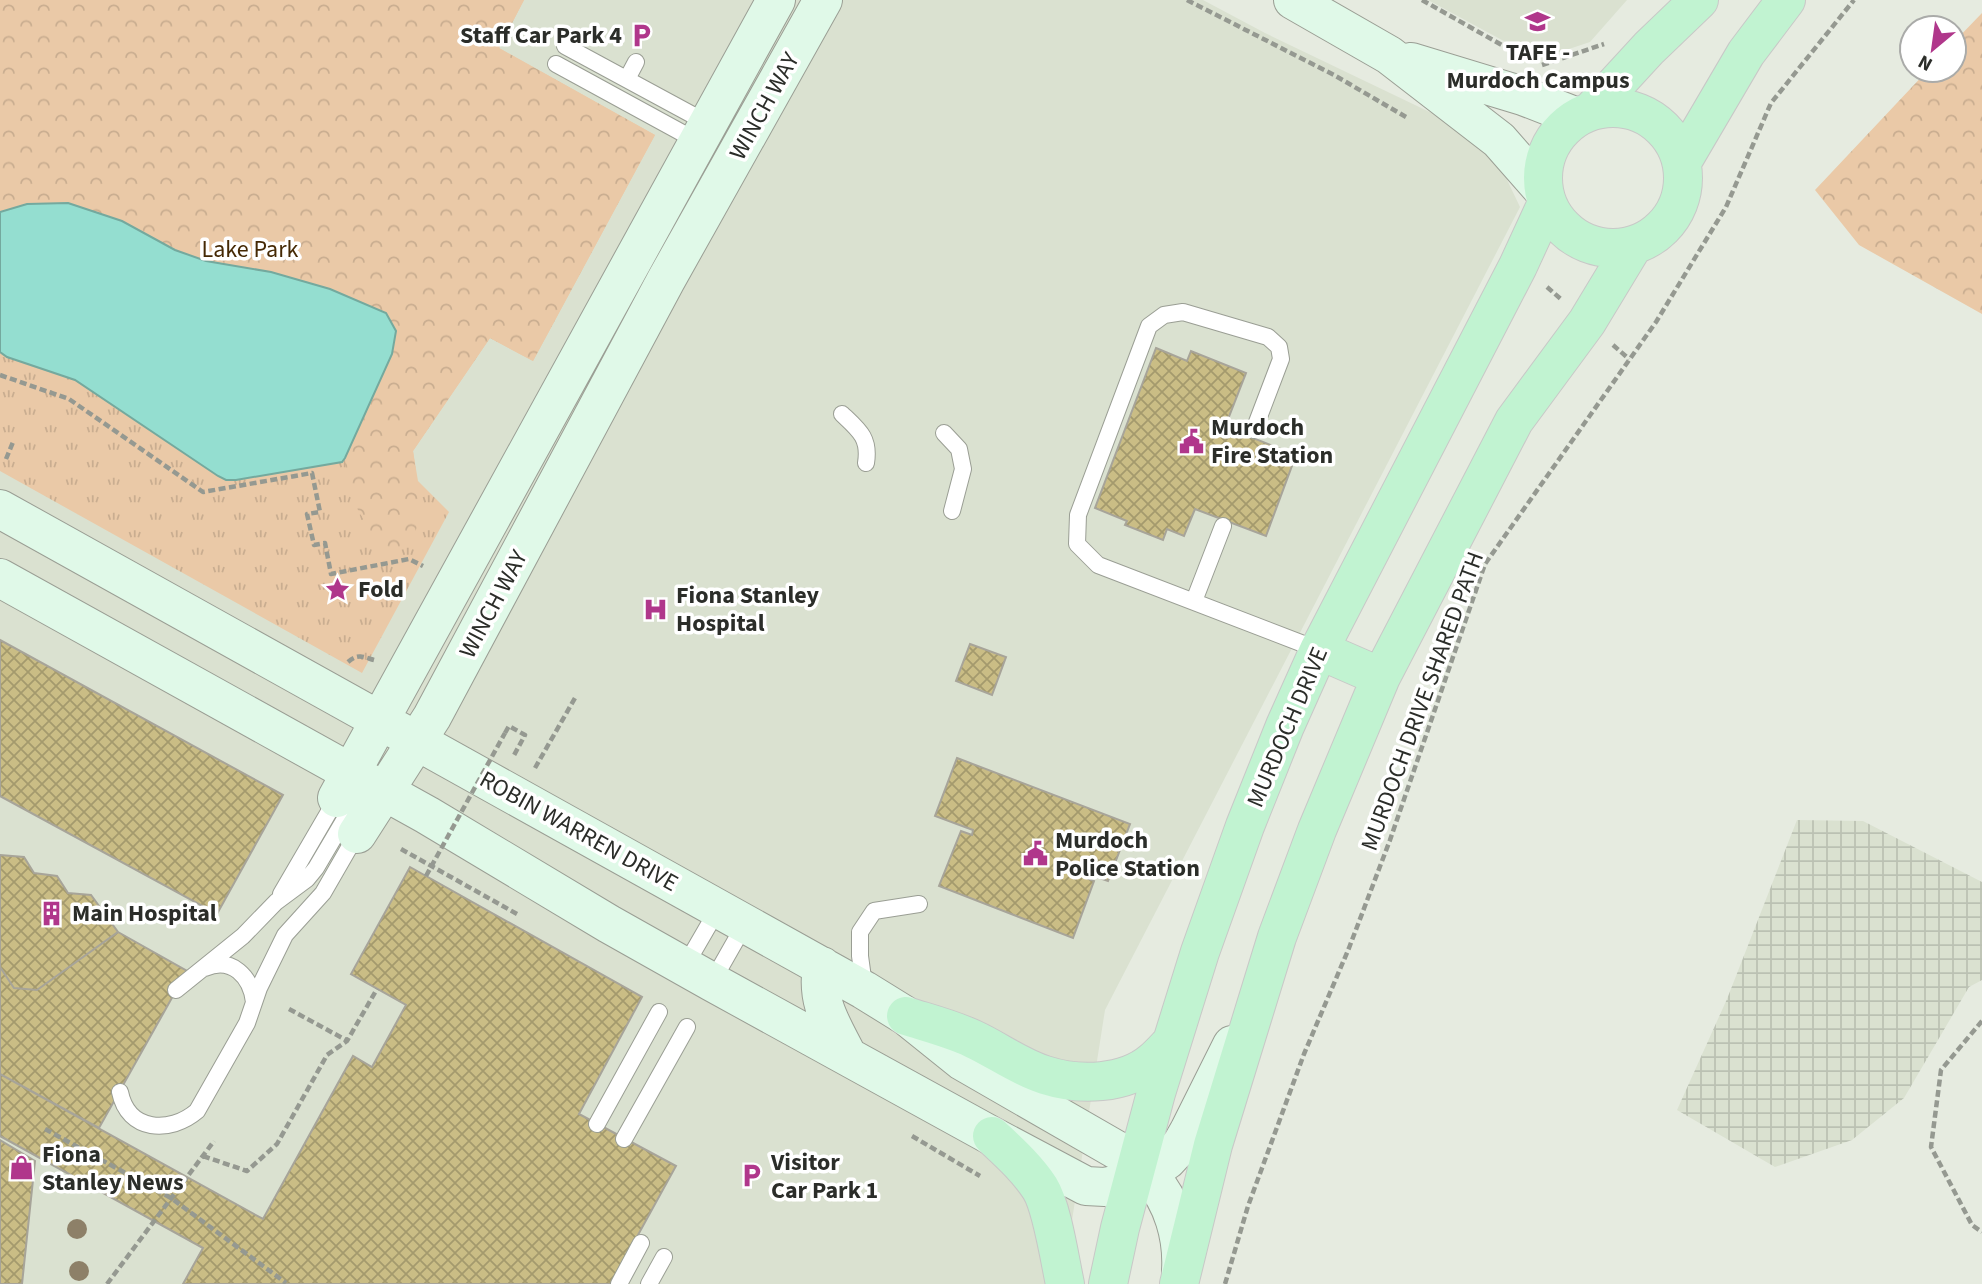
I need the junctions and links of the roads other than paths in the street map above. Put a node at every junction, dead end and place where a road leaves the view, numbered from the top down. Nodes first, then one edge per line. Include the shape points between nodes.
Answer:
1 (776, 0) edge
2 (823, 0) edge
3 (1293, 0) edge
4 (1699, 0) edge
5 (1786, 0) edge
6 (565, 46) dead end
7 (1389, 55) junction
8 (636, 62) dead end
9 (556, 64) dead end
10 (627, 79) junction
11 (1584, 114) junction
12 (699, 130) junction
13 (1682, 162) junction
14 (1545, 197) junction
15 (1633, 246) junction
16 (647, 291) junction
17 (842, 414) dead end
18 (1254, 430) dead end
19 (944, 433) dead end
20 (866, 463) dead end
21 (0, 509) edge
22 (952, 511) dead end
23 (1223, 526) dead end
24 (0, 578) edge
25 (1194, 601) junction
26 (1319, 650) junction
27 (1381, 677) junction
28 (383, 762) junction
29 (426, 816) junction
30 (919, 904) dead end
31 (732, 916) junction
32 (822, 966) junction
33 (699, 974) junction
34 (192, 977) junction
35 (176, 990) dead end
36 (864, 990) junction
37 (1258, 994) junction
38 (254, 1002) junction
39 (659, 1012) dead end
40 (906, 1016) junction
41 (687, 1027) dead end
42 (1172, 1042) junction
43 (847, 1055) junction
44 (120, 1092) dead end
45 (597, 1124) dead end
46 (992, 1136) junction
47 (624, 1139) dead end
48 (1139, 1171) junction
49 (641, 1243) dead end
50 (664, 1257) dead end
51 (1180, 1280) edge
52 (619, 1284) edge
53 (649, 1284) edge
54 (1065, 1284) edge
55 (1108, 1284) edge

1 - 12 street, WINCH WAY
2 - 16 street, WINCH WAY
3 - 7 street
4 - 11 main road, MURDOCH DRIVE
5 - 13 main road via 1746,53
6 - 10 lane
7 - 11 street
7 - 14 street via 1499,140
8 - 10 lane
9 - 12 lane
10 - 12 lane
11 - 13 main road via 1615,107 1638,112 1658,124 1673,141
11 - 14 main road, MURDOCH DRIVE via 1557,134 1547,151 1542,170
12 - 16 street, WINCH WAY
13 - 15 main road via 1684,184 1679,204 1652,237
14 - 15 main road via 1557,221 1572,236 1612,249
14 - 26 main road, MURDOCH DRIVE via 1518,267
15 - 27 main road via 1587,322 1514,421
16 - 28 street, WINCH WAY
16 - 28 street, WINCH WAY via 590,337
17 - 20 lane via 860,431 869,449
18 - 25 lane via 1281,359 1279,346 1268,337 1183,312 1164,314 1149,326 1078,515 1077,544 1098,565
19 - 22 lane via 959,449 963,469
21 - 28 street, ROBIN WARREN DRIVE via 342,699
23 - 25 lane
24 - 28 street, ROBIN WARREN DRIVE via 315,753
25 - 26 lane
26 - 27 main road
26 - 42 main road, MURDOCH DRIVE via 1245,826
27 - 37 main road via 1317,830
28 - 29 street via 411,805
28 - 29 street via 374,818 400,809
28 - 31 street, ROBIN WARREN DRIVE
28 - 34 lane, WINCH WAY via 307,879
28 - 38 lane, WINCH WAY via 323,893 285,935
29 - 33 street
30 - 36 lane via 874,911 860,932
31 - 32 street, ROBIN WARREN DRIVE
31 - 33 lane
31 - 33 lane
32 - 36 street, ROBIN WARREN DRIVE
32 - 43 street via 823,1005
33 - 43 street
34 - 35 lane, WINCH WAY
34 - 38 lane via 209,966 229,966 247,979
36 - 40 street, ROBIN WARREN DRIVE
37 - 48 street via 1181,1145 1167,1160
37 - 51 main road via 1213,1144
38 - 44 lane, WINCH WAY via 247,1023 197,1111 187,1119 163,1127 150,1125 129,1112
39 - 45 lane
40 - 42 main road via 972,1038 1046,1075 1073,1080 1104,1082 1135,1073
40 - 48 street, ROBIN WARREN DRIVE via 962,1062 1115,1148
41 - 47 lane
42 - 48 main road, MURDOCH DRIVE
43 - 46 street
46 - 48 street via 1086,1186 1118,1184
46 - 54 main road via 1042,1190
48 - 51 street, ROBIN WARREN DRIVE via 1163,1194 1173,1213 1182,1255
48 - 55 main road, MURDOCH DRIVE
49 - 52 lane
50 - 53 lane

